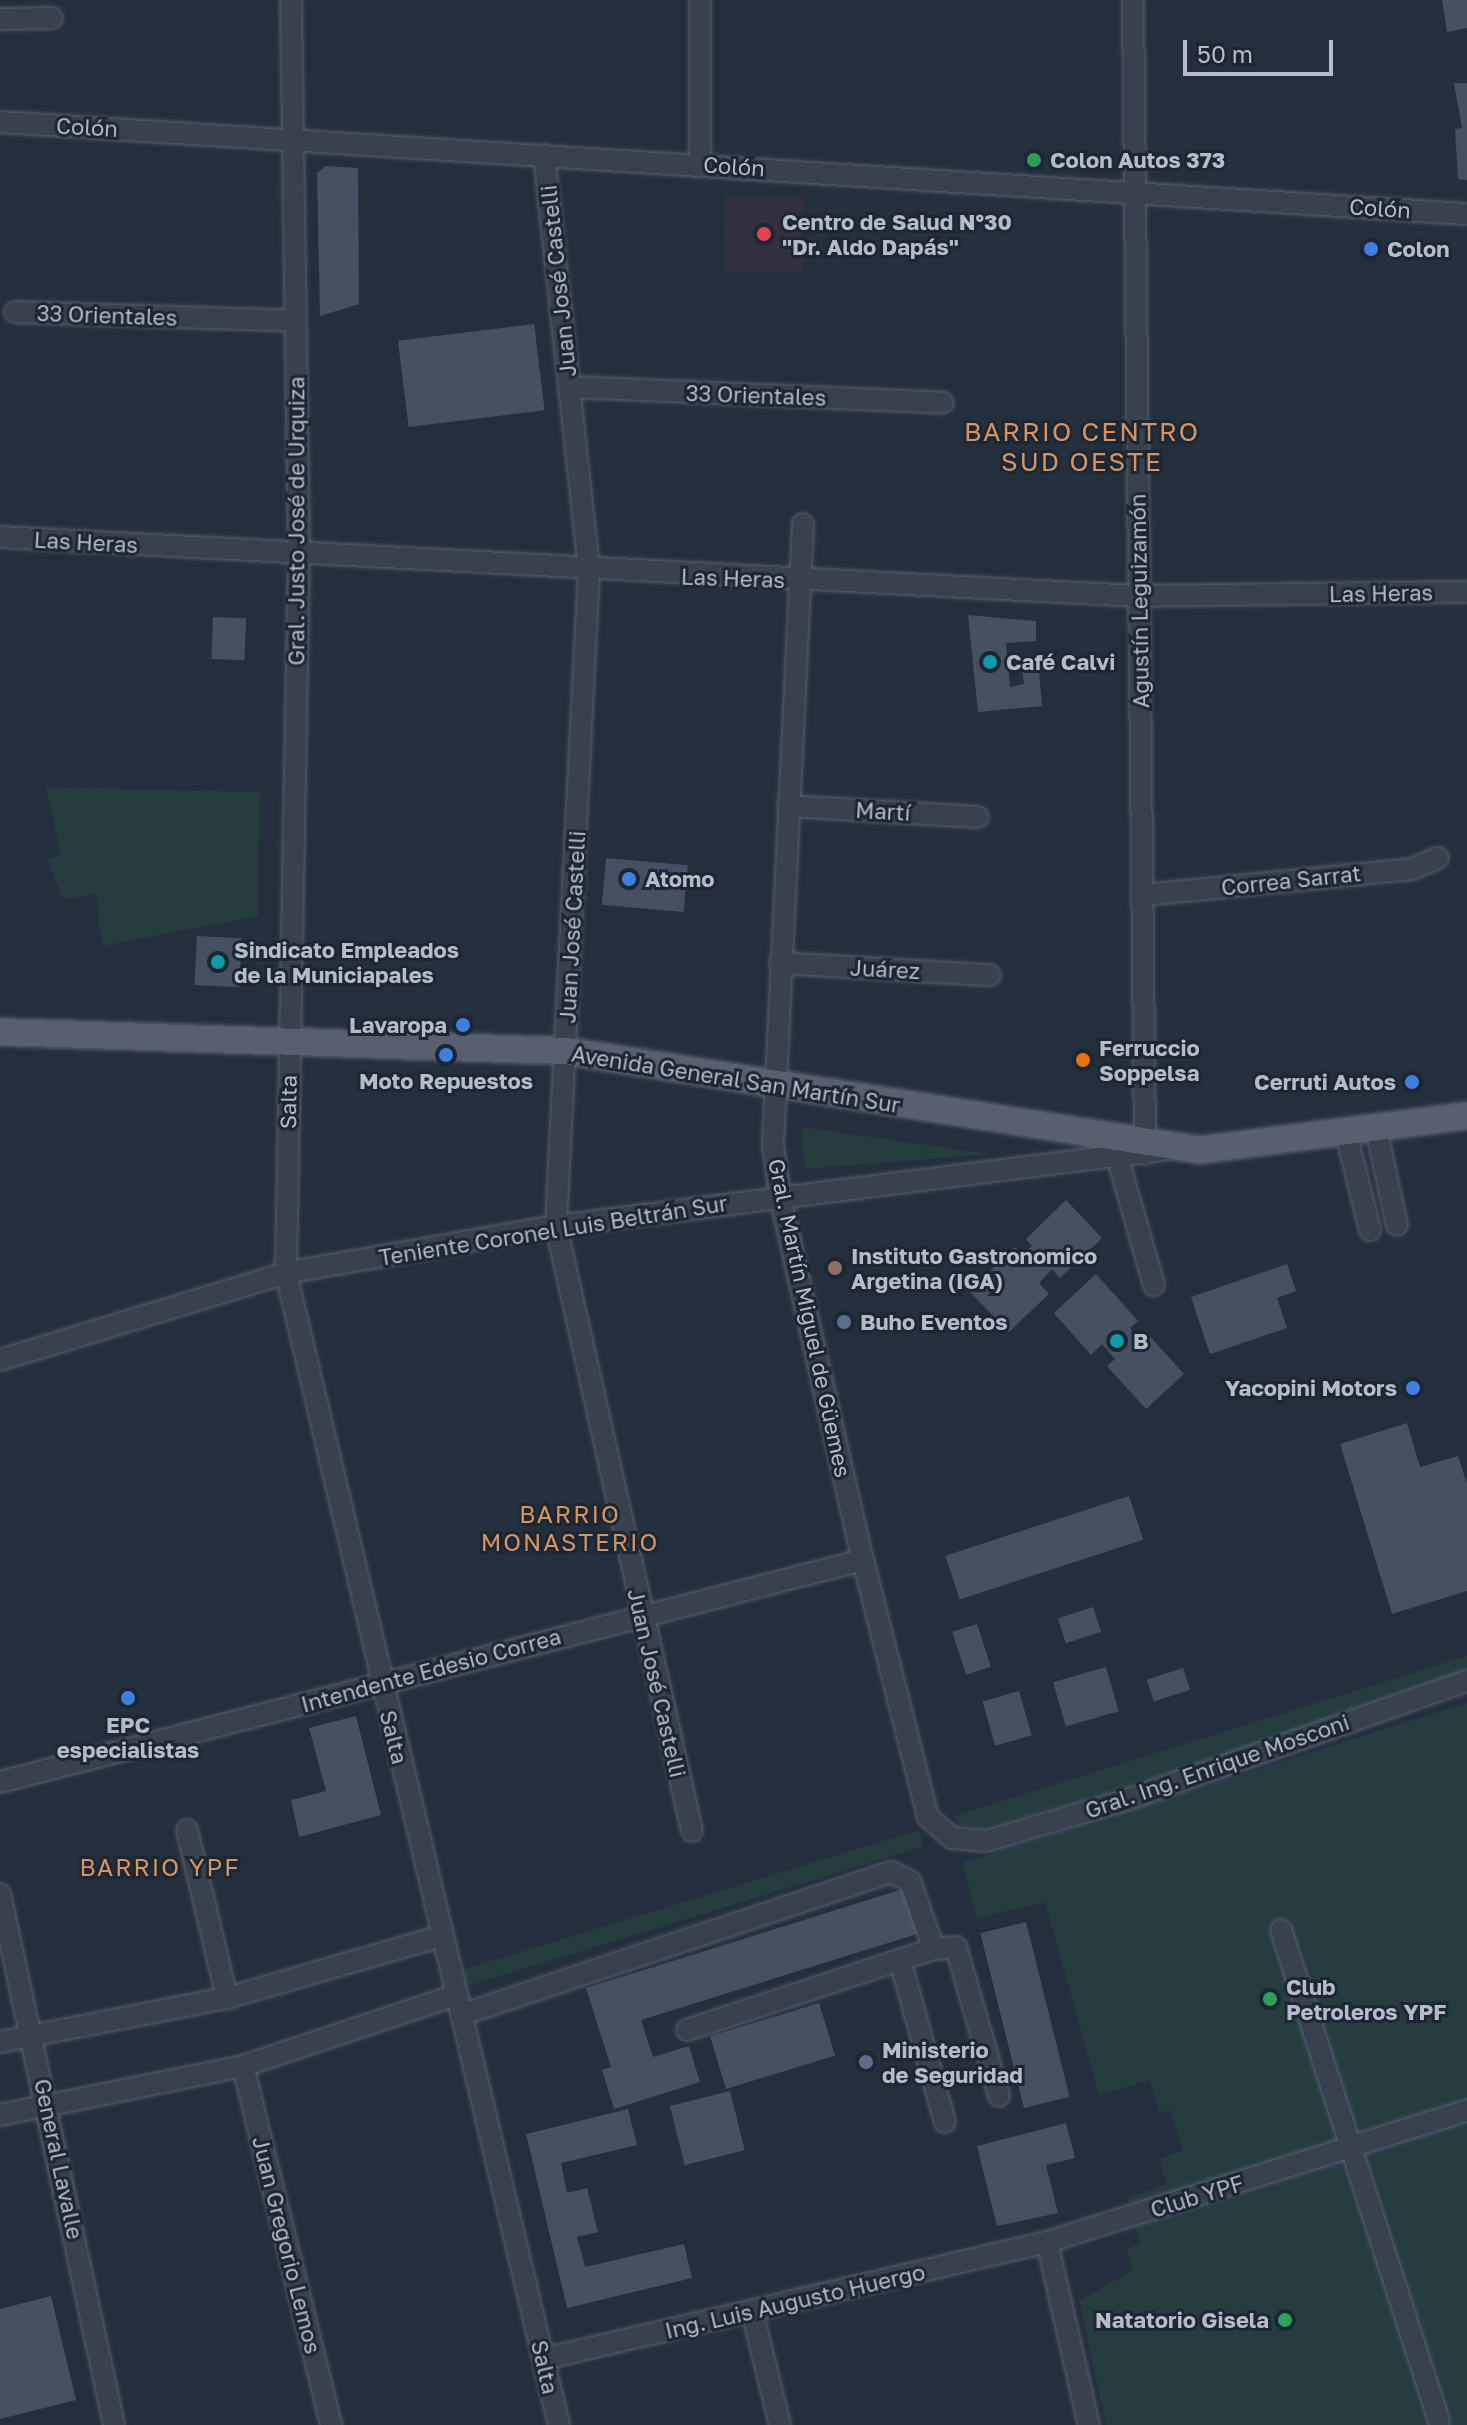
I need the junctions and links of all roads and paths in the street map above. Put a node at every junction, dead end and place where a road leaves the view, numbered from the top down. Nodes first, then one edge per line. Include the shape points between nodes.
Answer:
1 (291, 0) edge
2 (700, 0) edge
3 (1133, 0) edge
4 (52, 18) dead end
5 (0, 19) edge
6 (0, 122) edge
7 (292, 138) junction
8 (544, 155) junction
9 (700, 163) junction
10 (1135, 191) junction
11 (1467, 214) edge
12 (15, 312) dead end
13 (295, 321) junction
14 (569, 387) junction
15 (943, 403) dead end
16 (803, 524) dead end
17 (0, 537) edge
18 (299, 554) junction
19 (589, 569) junction
20 (800, 581) junction
21 (1467, 592) edge
22 (1139, 596) junction
23 (788, 806) junction
24 (978, 817) dead end
25 (1438, 858) dead end
26 (1143, 895) junction
27 (780, 963) junction
28 (990, 975) dead end
29 (0, 1032) edge
30 (289, 1042) junction
31 (566, 1051) junction
32 (773, 1085) junction
33 (1467, 1116) edge
34 (1376, 1128) junction
35 (1346, 1133) junction
36 (1145, 1148) junction
37 (1118, 1159) junction
38 (780, 1196) junction
39 (1397, 1225) dead end
40 (556, 1226) junction
41 (1370, 1230) dead end
42 (286, 1273) junction
43 (1154, 1285) dead end
44 (0, 1360) edge
45 (863, 1560) junction
46 (641, 1615) junction
47 (1467, 1681) edge
48 (381, 1683) junction
49 (0, 1782) edge
50 (187, 1830) dead end
51 (692, 1831) dead end
52 (965, 1841) joint
53 (0, 1894) edge
54 (1281, 1930) dead end
55 (442, 1936) junction
56 (934, 1949) junction
57 (900, 1960) junction
58 (227, 1998) junction
59 (459, 2005) junction
60 (687, 2030) dead end
61 (34, 2038) junction
62 (0, 2042) edge
63 (243, 2066) junction
64 (999, 2096) dead end
65 (49, 2108) junction
66 (1467, 2110) edge
67 (0, 2115) edge
68 (945, 2122) dead end
69 (1348, 2149) junction
70 (1047, 2242) junction
71 (752, 2311) junction
72 (543, 2359) junction
73 (1439, 2421) dead end
74 (114, 2425) edge
75 (331, 2425) edge
76 (559, 2425) edge
77 (780, 2425) edge
78 (1089, 2425) edge

1 - 7 street, Gral. Justo José de Urquiza
2 - 9 street
3 - 10 street, Agustín Leguizamón
4 - 5 street
6 - 7 street, Colón
7 - 8 street, Colón
7 - 13 street, Gral. Justo José de Urquiza
8 - 9 street, Colón
8 - 14 street, Juan José Castelli
9 - 10 street, Colón
10 - 11 street, Colón
10 - 22 street, Agustín Leguizamón
12 - 13 street, 33 Orientales
13 - 18 street, Gral. Justo José de Urquiza
14 - 15 street, 33 Orientales
14 - 19 street, Juan José Castelli
16 - 20 street, Gral. Martín Miguel de Güemes
17 - 18 street, Las Heras
18 - 19 street, Las Heras
18 - 30 street, Gral. Justo José de Urquiza
19 - 20 street, Las Heras
19 - 31 street, Juan José Castelli
20 - 22 street, Las Heras
20 - 23 street, Gral. Martín Miguel de Güemes
21 - 22 street, Las Heras
22 - 26 street, Agustín Leguizamón
23 - 24 street, Martí
23 - 27 street, Gral. Martín Miguel de Güemes
25 - 26 street, Correa Sarrat via 1412,869
26 - 36 street, Agustín Leguizamón
27 - 28 street, Juárez
27 - 32 street, Gral. Martín Miguel de Güemes
29 - 30 main road, Avenida General San Martín Sur
30 - 31 main road, Avenida General San Martín Sur
30 - 42 street, Salta
31 - 32 main road, Avenida General San Martín Sur
31 - 40 street, Juan José Castelli
32 - 36 main road, Avenida General San Martín Sur
32 - 38 street, Gral. Martín Miguel de Güemes
33 - 34 main road, Avenida General San Martín Sur
34 - 35 main road, Avenida General San Martín Sur
34 - 39 street
35 - 36 main road, Avenida General San Martín Sur via 1227,1150
35 - 41 street
36 - 37 street, Teniente Coronel Luis Beltrán Sur
37 - 38 street, Teniente Coronel Luis Beltrán Sur
37 - 43 street
38 - 40 street, Teniente Coronel Luis Beltrán Sur
38 - 45 street, Gral. Martín Miguel de Güemes
40 - 42 street, Teniente Coronel Luis Beltrán Sur
40 - 46 street, Juan José Castelli
42 - 44 street, Teniente Coronel Luis Beltrán Sur
42 - 48 street, Salta
45 - 46 street, Intendente Edesio Correa
45 - 52 street, Gral. Martín Miguel de Güemes via 922,1804 938,1828
46 - 48 street, Intendente Edesio Correa
46 - 51 street, Juan José Castelli
47 - 52 street, Gral. Ing. Enrique Mosconi via 1132,1798 986,1841
48 - 49 street, Intendente Edesio Correa
48 - 55 street, Salta
50 - 58 street
53 - 61 street, General Lavalle
54 - 69 street
55 - 58 street
55 - 59 street, Salta
56 - 57 street
56 - 59 street via 910,1881 891,1872
56 - 64 street via 956,1947 963,1958
57 - 60 street
57 - 68 street
58 - 61 street
59 - 63 street
59 - 72 street, Salta
61 - 62 street
61 - 65 street, General Lavalle
63 - 65 street
63 - 75 street, Juan Gregorio Lemos
65 - 67 street
65 - 74 street, General Lavalle
66 - 69 street, Club YPF
69 - 70 street, Club YPF
69 - 73 street
70 - 71 street, Ing. Luis Augusto Huergo
70 - 78 street
71 - 72 street, Ing. Luis Augusto Huergo
71 - 77 street
72 - 76 street, Salta

